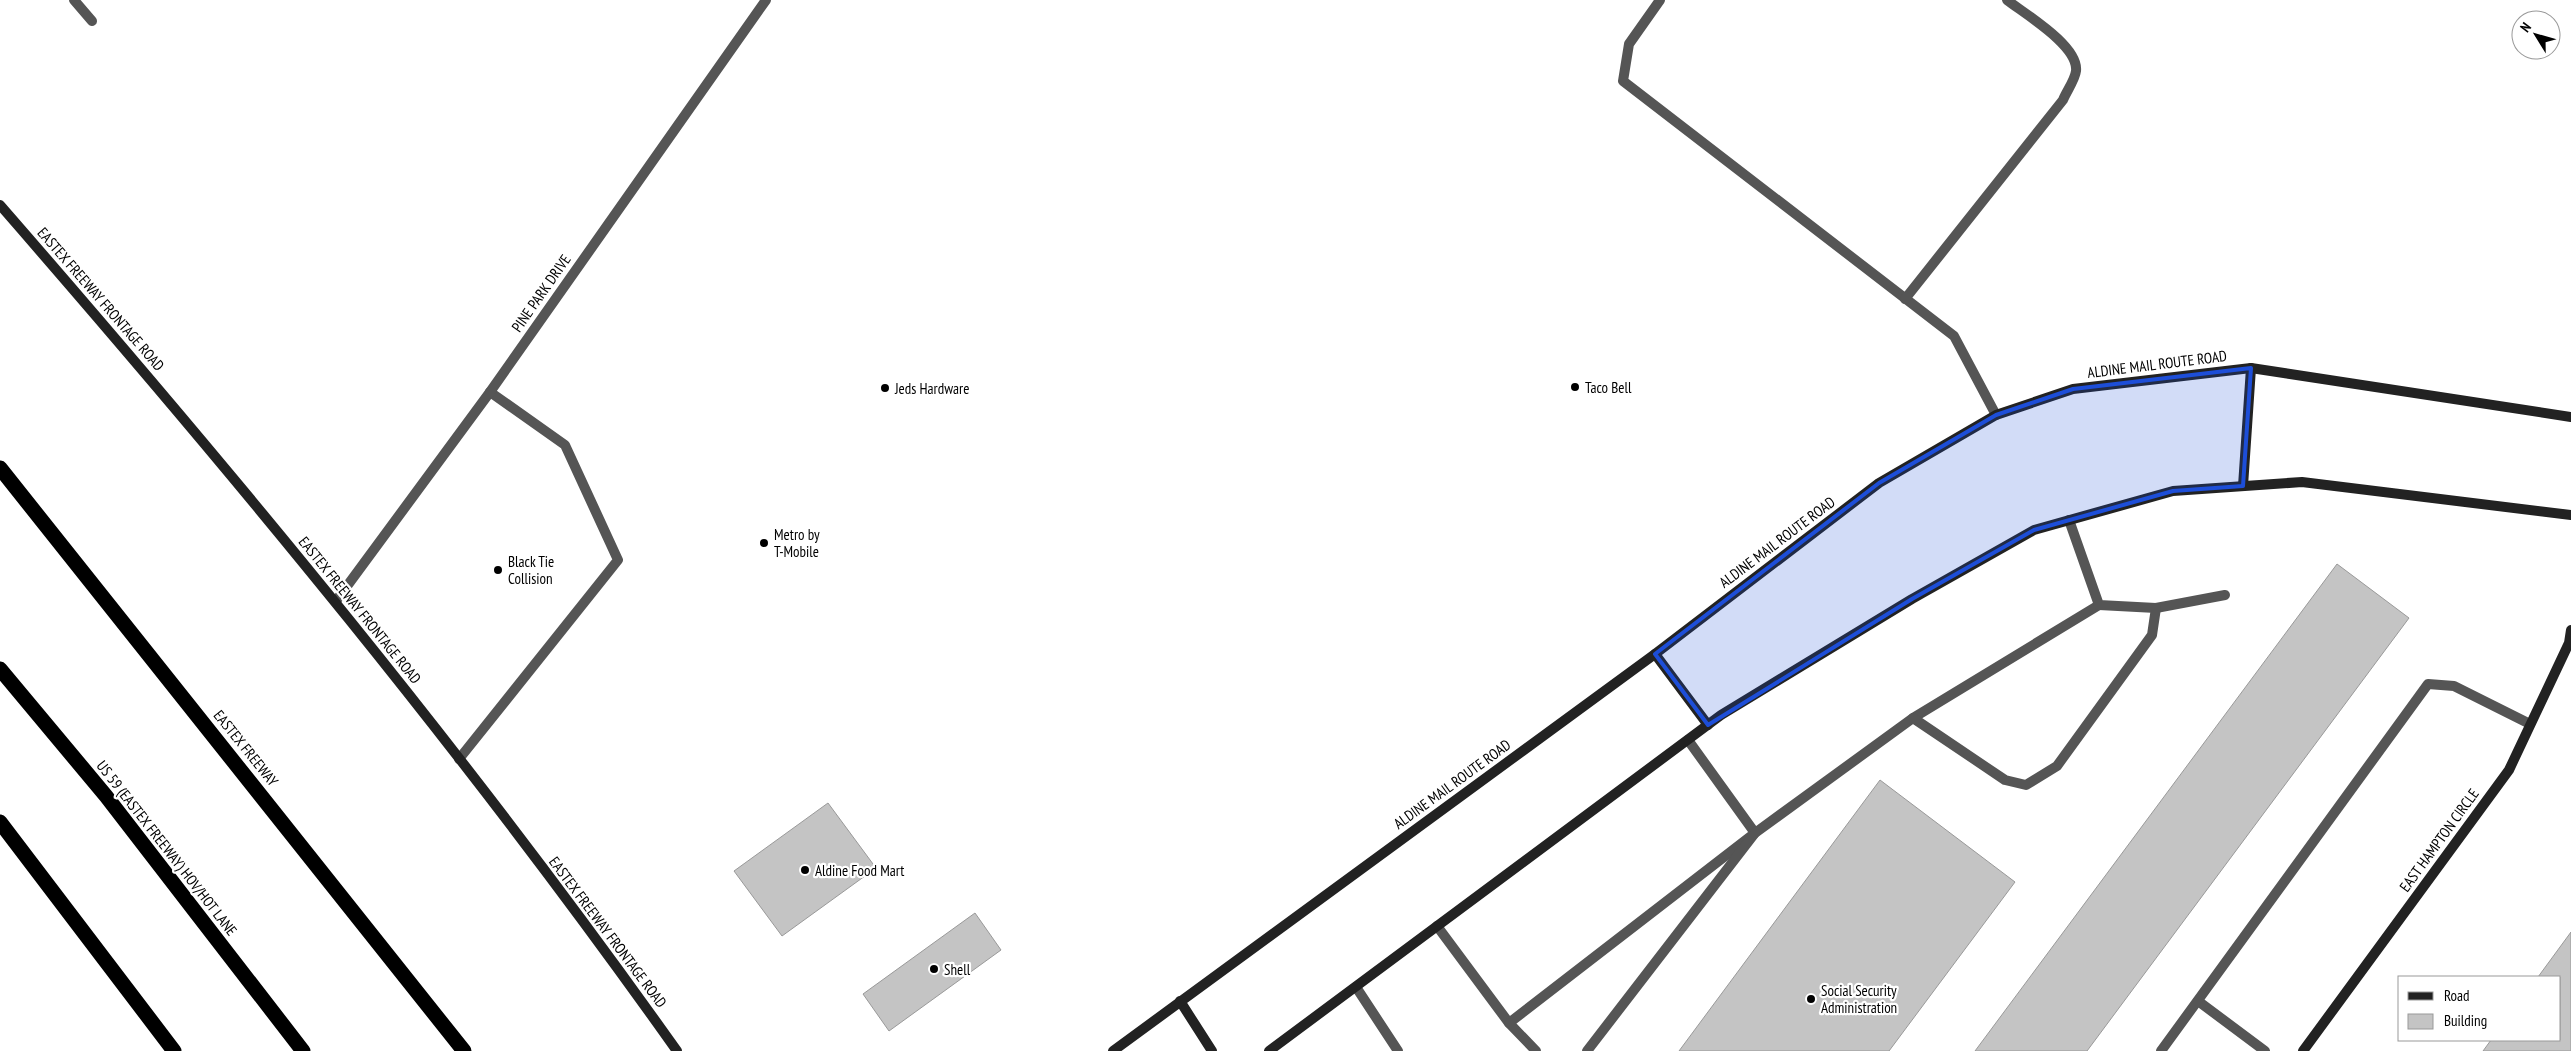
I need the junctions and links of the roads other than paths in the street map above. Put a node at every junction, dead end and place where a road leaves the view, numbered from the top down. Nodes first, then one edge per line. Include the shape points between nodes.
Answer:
1 (74, 0) edge
2 (766, 0) edge
3 (1660, 0) edge
4 (2007, 0) edge
5 (92, 21) dead end
6 (0, 205) edge
7 (1906, 299) junction
8 (2251, 368) junction
9 (490, 392) junction
10 (1996, 415) junction
11 (2571, 417) edge
12 (0, 468) edge
13 (2243, 486) junction
14 (2571, 515) edge
15 (2069, 520) junction
16 (2225, 595) dead end
17 (336, 601) junction
18 (2099, 606) junction
19 (2156, 608) junction
20 (2571, 630) edge
21 (2570, 644) edge
22 (1655, 654) junction
23 (0, 669) edge
24 (1913, 718) junction
25 (2530, 724) junction
26 (1708, 725) junction
27 (1688, 740) junction
28 (459, 759) junction
29 (0, 822) edge
30 (1756, 833) junction
31 (1437, 926) junction
32 (1356, 987) junction
33 (1180, 1001) junction
34 (2198, 1001) junction
35 (1510, 1023) junction
36 (174, 1051) edge
37 (304, 1051) edge
38 (464, 1051) edge
39 (677, 1051) edge
40 (1113, 1051) edge
41 (1212, 1051) edge
42 (1269, 1051) edge
43 (1398, 1051) edge
44 (1536, 1051) edge
45 (1587, 1051) edge
46 (2161, 1051) edge
47 (2264, 1051) edge
48 (2303, 1051) edge

1 - 5 street
2 - 9 street, PINE PARK DRIVE
3 - 7 street via 1629,44 1623,81
4 - 7 street via 2071,53 2076,71 2063,100
6 - 17 street, EASTEX FREEWAY FRONTAGE ROAD via 129,353
7 - 10 street via 1954,336
8 - 10 street, ALDINE MAIL ROUTE ROAD via 2073,389
8 - 11 street, ALDINE MAIL ROUTE ROAD
8 - 13 street
9 - 17 street, PINE PARK DRIVE
9 - 28 street via 564,445 618,560
10 - 22 street, ALDINE MAIL ROUTE ROAD via 1879,483
12 - 38 highway, EASTEX FREEWAY
13 - 14 street via 2302,482
13 - 15 street via 2173,491
15 - 18 street
15 - 26 street via 2034,530 1912,599
16 - 19 street
17 - 28 street, EASTEX FREEWAY FRONTAGE ROAD
18 - 19 street
18 - 24 street
19 - 24 street via 2152,635 2057,766 2026,785 2005,780
20 - 21 street, EAST HAMPTON CIRCLE
21 - 25 street, EAST HAMPTON CIRCLE
22 - 26 street
22 - 33 street, ALDINE MAIL ROUTE ROAD
23 - 37 highway, US 59 (EASTEX FREEWAY) HOV/HOT LANE via 106,796
24 - 30 street
25 - 34 street via 2454,686 2428,684
25 - 48 street, EAST HAMPTON CIRCLE via 2509,770
26 - 27 street
27 - 30 street
27 - 31 street
28 - 39 street, EASTEX FREEWAY FRONTAGE ROAD
29 - 36 highway
30 - 35 street
30 - 45 street
31 - 32 street
31 - 35 street
32 - 42 street
32 - 43 street
33 - 40 street, ALDINE MAIL ROUTE ROAD
33 - 41 street
34 - 46 street
34 - 47 street
35 - 44 street

